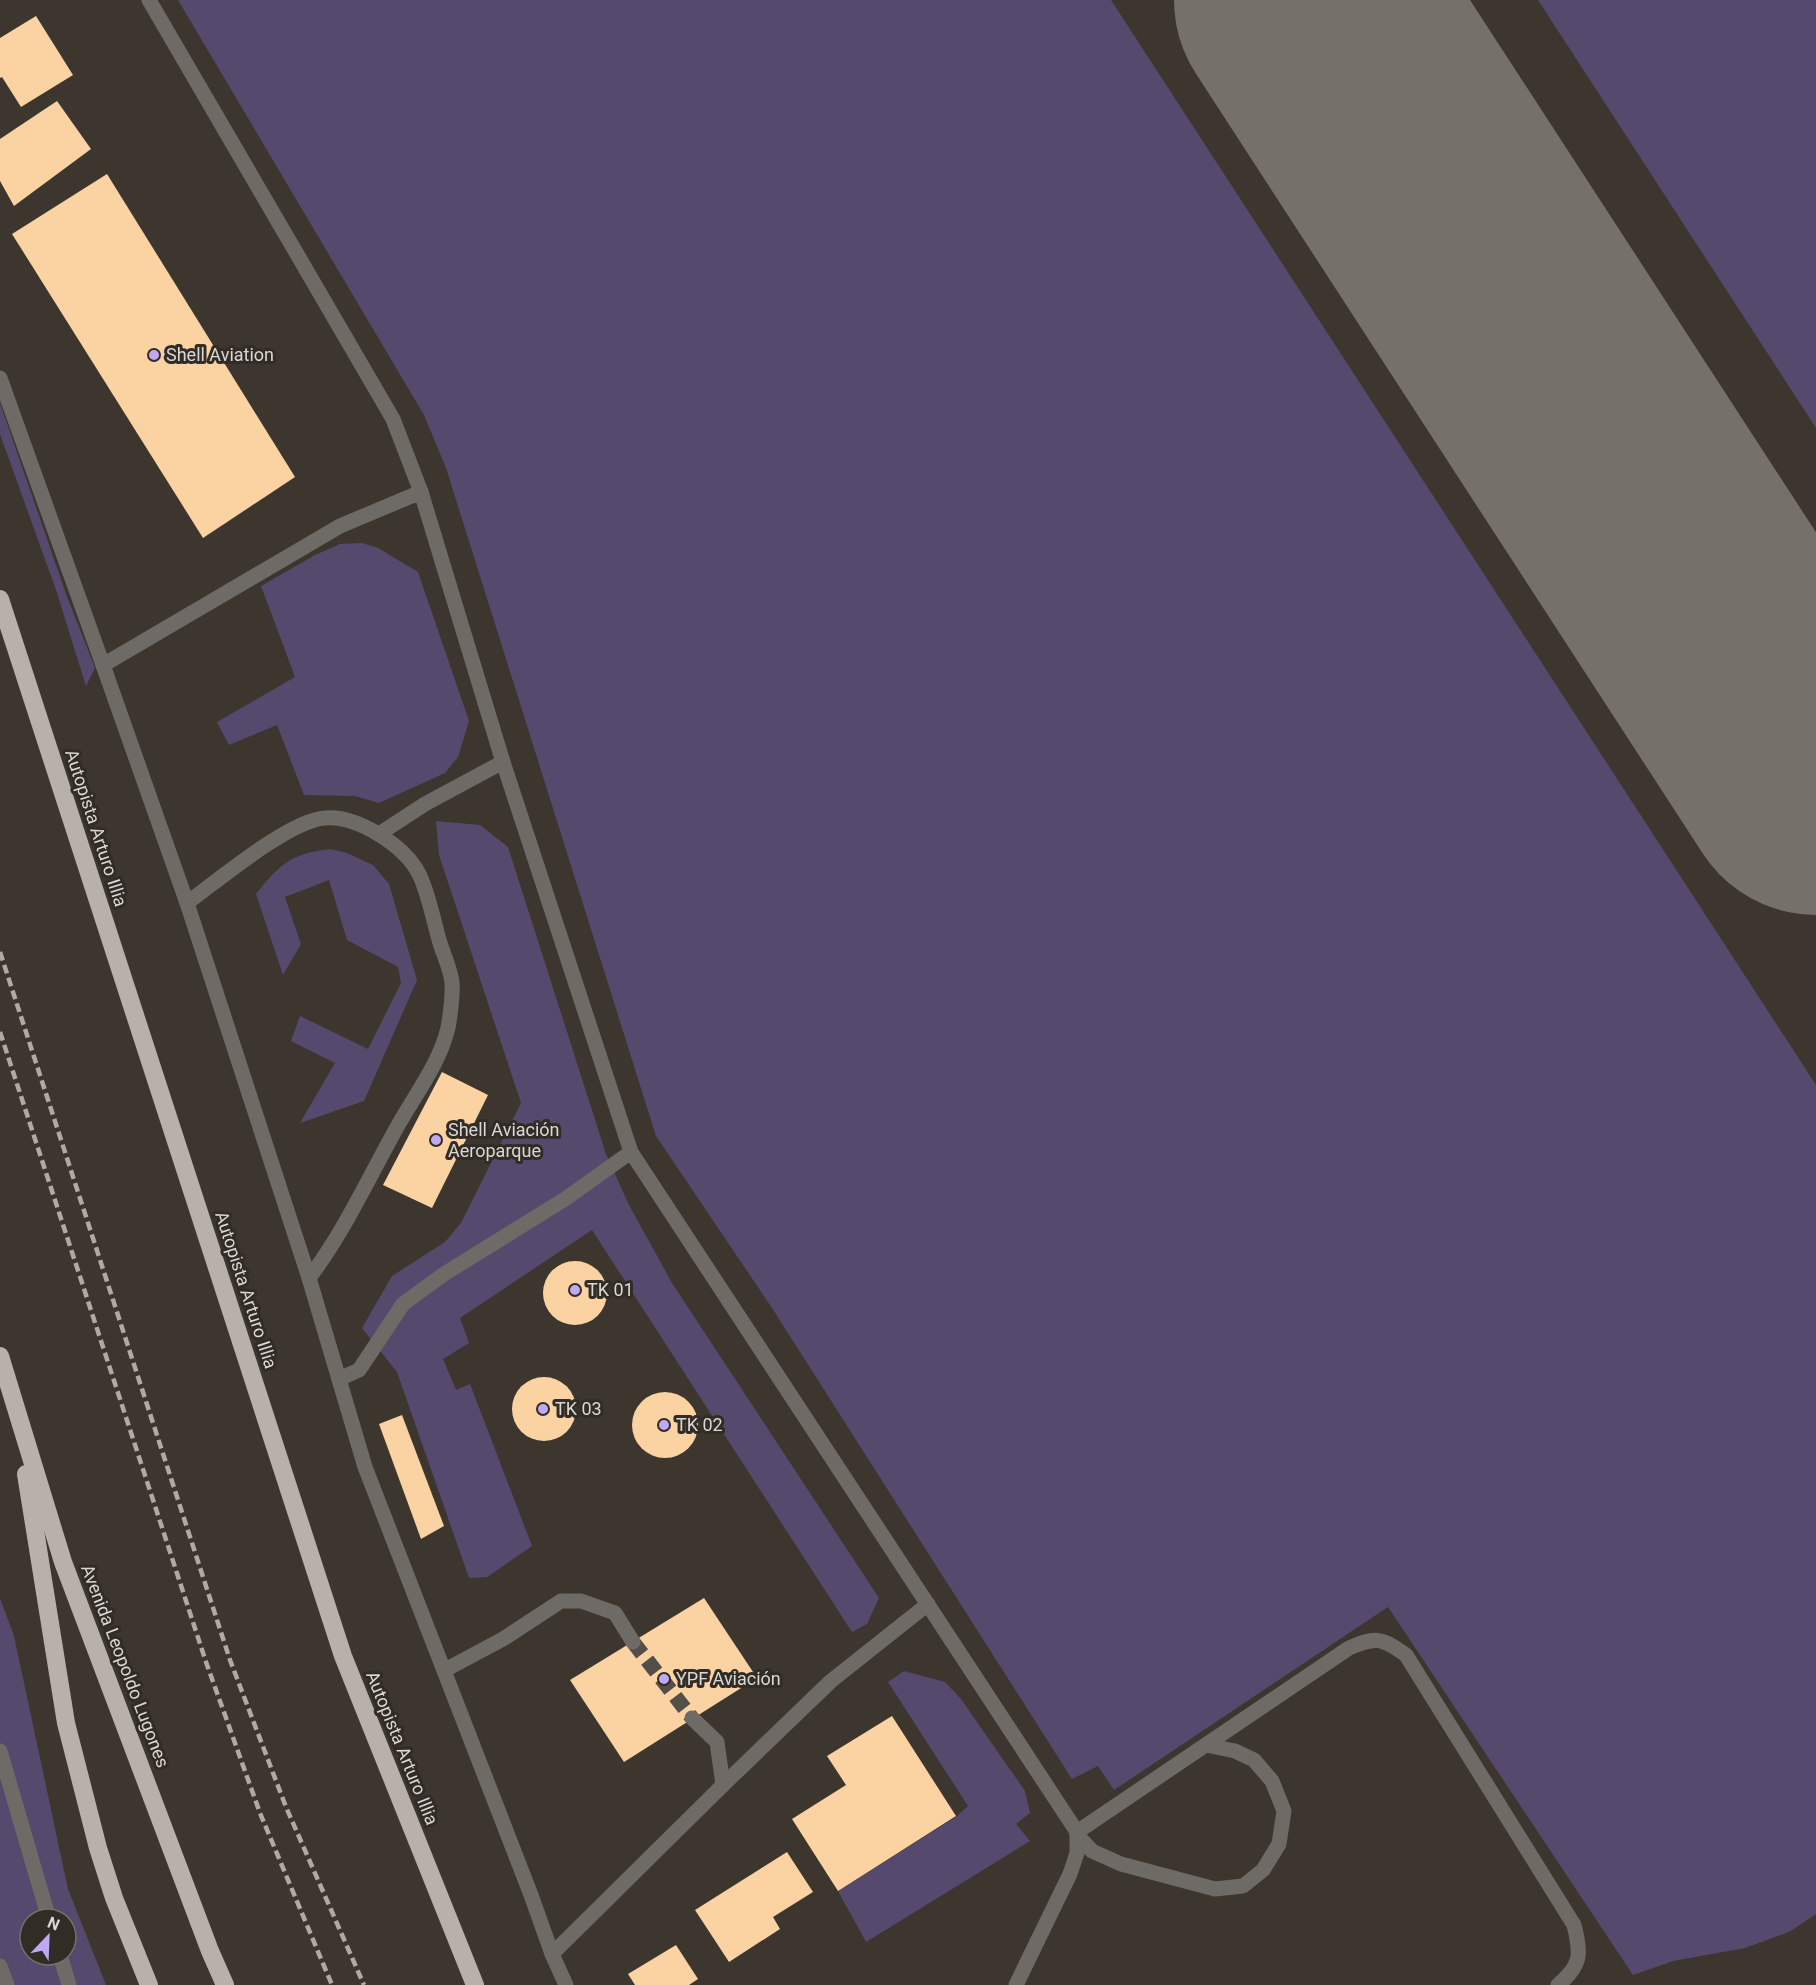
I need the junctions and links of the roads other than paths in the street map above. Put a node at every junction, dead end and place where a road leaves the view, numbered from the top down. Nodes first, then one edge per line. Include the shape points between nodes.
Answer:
1 (148, 0) edge
2 (0, 378) edge
3 (421, 492) junction
4 (0, 599) edge
5 (103, 665) junction
6 (504, 762) junction
7 (379, 834) junction
8 (187, 903) junction
9 (631, 1152) junction
10 (309, 1278) junction
11 (0, 1356) edge
12 (339, 1379) junction
13 (15, 1404) junction
14 (928, 1604) junction
15 (633, 1642) tunnel mouth
16 (445, 1670) junction
17 (693, 1718) tunnel mouth
18 (1206, 1745) junction
19 (0, 1751) edge
20 (723, 1785) junction
21 (1077, 1833) junction
22 (46, 1907) edge
23 (552, 1954) junction
24 (0, 1966) edge
25 (64, 1967) edge
26 (7, 1985) edge
27 (69, 1985) edge
28 (149, 1985) edge
29 (225, 1985) edge
30 (475, 1985) edge
31 (566, 1985) edge
32 (1016, 1985) edge
33 (1558, 1985) edge

1 - 3 lane via 393,419
2 - 5 lane
3 - 5 lane via 340,526
3 - 6 lane
4 - 30 highway, Autopista Arturo Illia via 343,1656
5 - 8 lane
6 - 7 lane via 425,804
6 - 9 lane
7 - 8 lane via 357,823 325,818 298,826
7 - 10 lane via 400,849 419,873 452,983 448,1028 436,1060 349,1216
8 - 10 lane
9 - 12 lane via 403,1304 359,1370
9 - 14 lane
10 - 12 lane
11 - 13 highway, Avenida Leopoldo Lugones
12 - 16 lane via 365,1467
13 - 28 highway via 66,1723 107,1878
13 - 29 highway, Avenida Leopoldo Lugones via 63,1562
14 - 20 lane via 831,1681
14 - 21 lane
15 - 16 lane via 615,1613 581,1601 561,1601 503,1639
16 - 23 lane
17 - 20 lane via 717,1742
18 - 21 lane
18 - 21 lane via 1254,1760 1272,1781 1284,1811 1279,1844 1263,1870 1243,1886 1215,1889 1121,1864 1092,1851
18 - 33 lane via 1349,1648 1369,1639 1391,1644 1406,1655 1574,1925 1580,1950 1574,1970
19 - 22 lane
20 - 23 lane
21 - 32 lane via 1077,1854 1070,1874
23 - 31 lane
24 - 26 lane
25 - 27 lane

